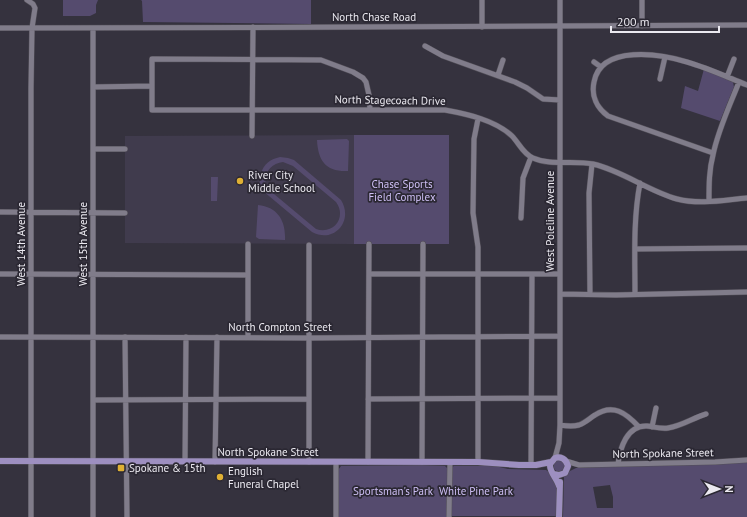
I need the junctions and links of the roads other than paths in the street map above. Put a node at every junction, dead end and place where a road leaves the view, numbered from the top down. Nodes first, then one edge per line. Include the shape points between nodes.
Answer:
1 (27, 0) edge
2 (482, 0) edge
3 (560, 0) edge
4 (642, 0) edge
5 (747, 25) edge
6 (560, 26) junction
7 (642, 26) junction
8 (253, 27) junction
9 (482, 27) junction
10 (0, 28) edge
11 (32, 28) junction
12 (93, 28) junction
13 (425, 46) dead end
14 (665, 57) junction
15 (734, 59) dead end
16 (253, 60) junction
17 (503, 60) dead end
18 (594, 62) dead end
19 (601, 67) junction
20 (498, 75) junction
21 (727, 77) junction
22 (660, 79) dead end
23 (739, 82) junction
24 (747, 85) edge
25 (152, 86) junction
26 (93, 87) junction
27 (560, 100) junction
28 (252, 109) junction
29 (370, 110) junction
30 (478, 119) junction
31 (252, 136) dead end
32 (93, 149) junction
33 (125, 149) dead end
34 (713, 153) junction
35 (531, 157) junction
36 (560, 162) junction
37 (592, 164) junction
38 (640, 183) junction
39 (747, 198) edge
40 (709, 201) junction
41 (0, 212) edge
42 (31, 212) junction
43 (93, 212) junction
44 (125, 212) dead end
45 (521, 218) dead end
46 (248, 244) dead end
47 (369, 244) dead end
48 (423, 244) dead end
49 (309, 245) dead end
50 (747, 248) edge
51 (635, 249) junction
52 (0, 274) edge
53 (31, 274) junction
54 (369, 274) junction
55 (423, 274) junction
56 (478, 274) junction
57 (532, 274) junction
58 (560, 274) junction
59 (93, 275) junction
60 (248, 275) junction
61 (747, 292) edge
62 (560, 294) junction
63 (590, 294) junction
64 (635, 294) junction
65 (532, 336) junction
66 (560, 336) junction
67 (0, 337) edge
68 (31, 337) junction
69 (93, 337) junction
70 (125, 337) junction
71 (186, 337) junction
72 (217, 337) junction
73 (368, 337) junction
74 (423, 337) junction
75 (478, 337) junction
76 (248, 338) junction
77 (309, 338) junction
78 (368, 398) junction
79 (478, 398) junction
80 (532, 398) junction
81 (560, 398) junction
82 (309, 399) junction
83 (422, 399) junction
84 (93, 400) junction
85 (126, 400) junction
86 (185, 400) junction
87 (216, 400) junction
88 (656, 408) dead end
89 (706, 414) dead end
90 (560, 425) junction
91 (639, 427) junction
92 (652, 427) junction
93 (559, 443) junction
94 (553, 460) junction
95 (564, 460) junction
96 (747, 460) edge
97 (0, 461) edge
98 (31, 461) junction
99 (93, 461) junction
100 (127, 461) junction
101 (185, 462) junction
102 (215, 462) junction
103 (309, 462) junction
104 (336, 462) junction
105 (368, 462) junction
106 (422, 462) junction
107 (450, 462) junction
108 (478, 462) junction
109 (618, 464) junction
110 (534, 465) junction
111 (579, 465) junction
112 (552, 472) junction
113 (565, 472) junction
114 (559, 486) junction
115 (31, 517) edge
116 (93, 517) edge
117 (127, 517) edge
118 (336, 517) edge
119 (449, 517) edge
120 (559, 517) edge

1 - 11 street, West 14th Avenue via 35,7
2 - 9 street
3 - 6 street, West Poleline Avenue
4 - 7 street
5 - 7 street, North Chase Road
6 - 7 street, North Chase Road
6 - 9 street, North Chase Road
6 - 27 street, West Poleline Avenue
8 - 9 street, North Chase Road
8 - 12 street, North Chase Road
8 - 16 street
10 - 11 street, North Chase Road
11 - 12 street, North Chase Road
11 - 42 street, West 14th Avenue
12 - 26 street, West 15th Avenue
13 - 20 street via 442,56
14 - 19 street via 620,56
14 - 21 street via 698,65
14 - 22 street
15 - 21 street
16 - 25 street via 152,60
16 - 28 street
16 - 29 street via 321,60 353,72 366,82
17 - 20 street
18 - 19 street
19 - 34 street via 594,80 594,93 598,106 608,116
20 - 27 street via 527,88 543,99
21 - 23 street
23 - 24 street
23 - 34 street
25 - 26 street
25 - 28 street, North Stagecoach Drive via 152,110
26 - 32 street, West 15th Avenue
27 - 36 street, West Poleline Avenue
28 - 29 street, North Stagecoach Drive
28 - 31 street
29 - 30 street, North Stagecoach Drive via 445,110
30 - 35 street, North Stagecoach Drive via 503,129
30 - 56 street via 474,139 474,213 478,238
32 - 33 street
32 - 43 street, West 15th Avenue
34 - 40 street via 709,176
35 - 36 street
35 - 45 street via 523,178
36 - 37 street
36 - 58 street, West Poleline Avenue
37 - 38 street via 613,170
37 - 63 street via 589,193
38 - 40 street via 677,199
38 - 51 street via 635,213
39 - 40 street
41 - 42 street
42 - 43 street
42 - 53 street, West 14th Avenue
43 - 44 street
43 - 59 street, West 15th Avenue
46 - 60 street
47 - 54 street
48 - 55 street
49 - 77 street
50 - 51 street
51 - 64 street
52 - 53 street
53 - 59 street
53 - 68 street, West 14th Avenue
54 - 55 street
54 - 73 street
55 - 56 street
55 - 74 street
56 - 57 street
56 - 75 street
57 - 58 street
57 - 65 street
58 - 62 street, West Poleline Avenue
59 - 60 street
59 - 69 street, West 15th Avenue
60 - 76 street
61 - 64 street
62 - 63 street
62 - 66 street, West Poleline Avenue
63 - 64 street
65 - 66 street, North Compton Street
65 - 75 street, North Compton Street
65 - 80 street
66 - 81 street, West Poleline Avenue
67 - 68 street, North Compton Street
68 - 69 street, North Compton Street
68 - 98 street, West 14th Avenue
69 - 70 street, North Compton Street
69 - 84 street, West 15th Avenue
70 - 71 street, North Compton Street
70 - 85 street
71 - 72 street, North Compton Street
71 - 86 street
72 - 76 street, North Compton Street
72 - 87 street
73 - 74 street, North Compton Street
73 - 77 street, North Compton Street
73 - 78 street
74 - 75 street, North Compton Street
74 - 83 street
75 - 79 street
76 - 77 street, North Compton Street
77 - 82 street
78 - 83 street
78 - 105 street
79 - 80 street
79 - 83 street
79 - 108 street
80 - 81 street
80 - 110 street
81 - 90 street, West Poleline Avenue
82 - 87 street
82 - 103 street
83 - 106 street
84 - 85 street
84 - 99 street, West 15th Avenue
85 - 86 street
85 - 100 street
86 - 87 street
86 - 101 street
87 - 102 street
88 - 92 street
89 - 92 street via 669,428
90 - 91 street via 583,423 602,411 611,409 620,412
90 - 93 street, West Poleline Avenue
91 - 92 street
91 - 109 street via 629,434 622,445
93 - 94 street, West Poleline Avenue
93 - 95 street, West Poleline Avenue
94 - 95 main road
94 - 110 main road, North Spokane Street
94 - 112 main road
95 - 111 street, North Spokane Street
95 - 113 main road via 568,466
96 - 109 street, North Spokane Street
97 - 98 main road, North Spokane Street
98 - 99 main road, North Spokane Street
98 - 115 street, West 14th Avenue
99 - 100 main road, North Spokane Street
99 - 116 street, West 15th Avenue
100 - 101 main road, North Spokane Street
100 - 117 street
101 - 102 main road, North Spokane Street
102 - 103 main road, North Spokane Street
103 - 104 main road, North Spokane Street
104 - 105 main road, North Spokane Street
104 - 118 street
105 - 106 main road, North Spokane Street
106 - 107 main road, North Spokane Street
107 - 108 main road, North Spokane Street
107 - 119 street
108 - 110 main road, North Spokane Street
109 - 111 street, North Spokane Street
110 - 112 main road, North Spokane Street
111 - 113 street, North Spokane Street
112 - 113 main road via 559,475
112 - 114 main road
113 - 114 main road
114 - 120 main road

